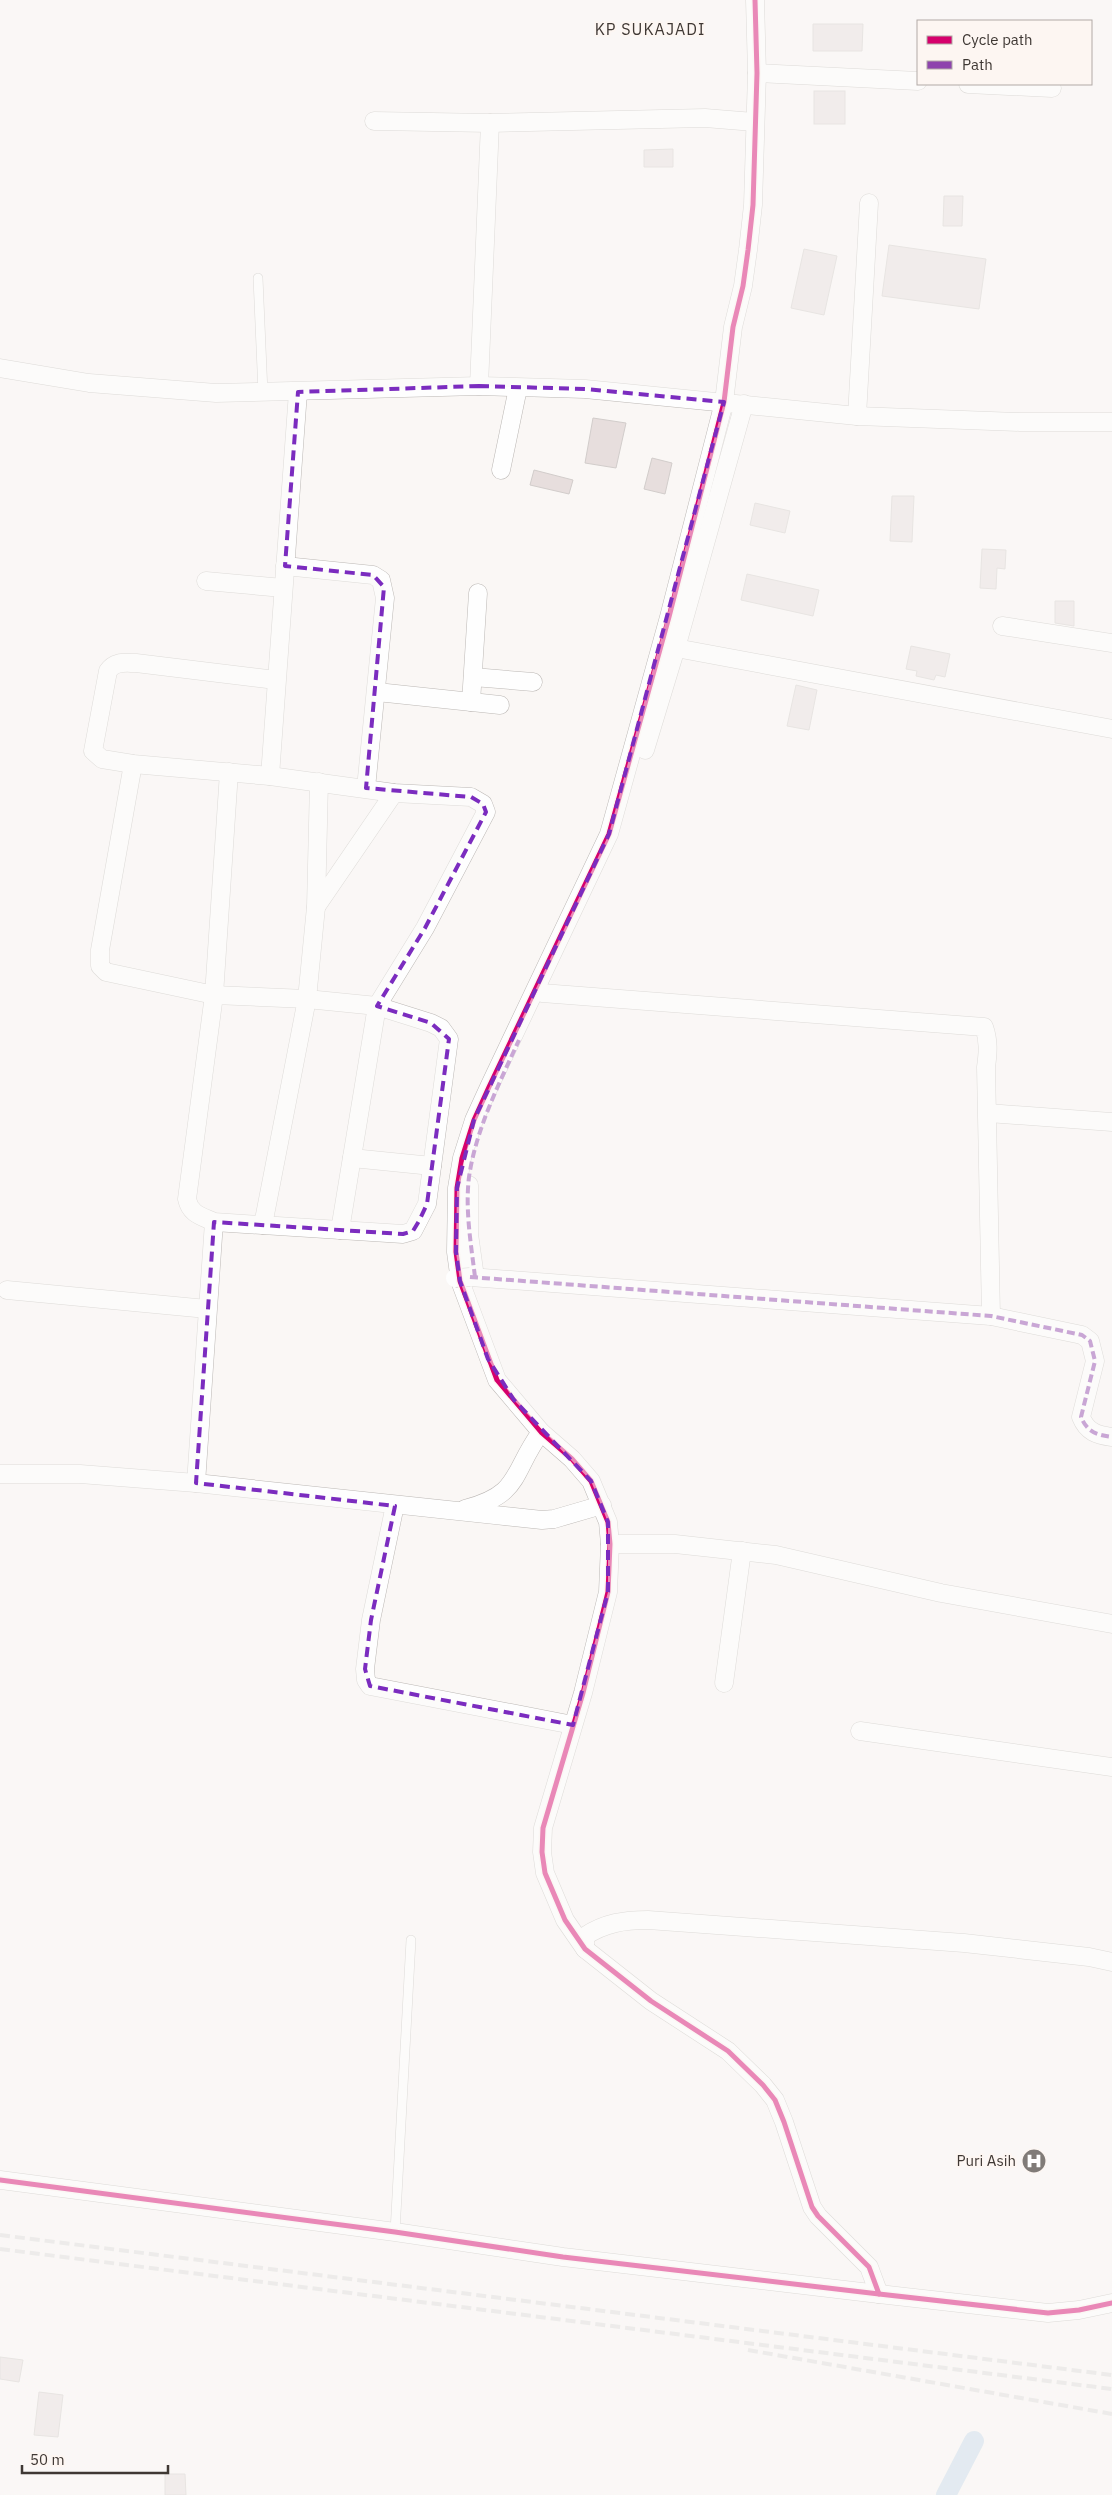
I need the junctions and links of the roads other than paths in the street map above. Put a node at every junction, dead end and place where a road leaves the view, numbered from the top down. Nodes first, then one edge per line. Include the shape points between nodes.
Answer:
1 (755, 0) edge
2 (756, 73) junction
3 (917, 81) edge
4 (989, 85) edge
5 (1052, 88) dead end
6 (374, 122) dead end
7 (754, 122) junction
8 (490, 123) junction
9 (869, 203) dead end
10 (258, 278) dead end
11 (0, 368) edge
12 (479, 386) junction
13 (518, 388) junction
14 (298, 392) junction
15 (263, 393) junction
16 (724, 402) junction
17 (744, 404) junction
18 (857, 416) junction
19 (1112, 422) edge
20 (500, 470) dead end
21 (285, 566) junction
22 (206, 581) dead end
23 (283, 588) junction
24 (478, 593) dead end
25 (1002, 626) dead end
26 (1112, 643) edge
27 (676, 648) junction
28 (473, 677) junction
29 (276, 680) junction
30 (533, 682) dead end
31 (377, 692) junction
32 (472, 702) junction
33 (500, 705) dead end
34 (1112, 729) edge
35 (133, 764) junction
36 (229, 772) junction
37 (270, 776) junction
38 (319, 782) junction
39 (366, 788) junction
40 (394, 793) junction
41 (316, 907) junction
42 (542, 993) junction
43 (214, 995) junction
44 (307, 999) junction
45 (377, 1006) junction
46 (988, 1113) junction
47 (1112, 1122) edge
48 (352, 1158) junction
49 (432, 1166) junction
50 (214, 1222) junction
51 (263, 1225) junction
52 (340, 1230) junction
53 (465, 1278) junction
54 (7, 1290) dead end
55 (207, 1309) junction
56 (991, 1316) junction
57 (541, 1432) junction
58 (1112, 1437) edge
59 (0, 1474) edge
60 (196, 1483) junction
61 (395, 1505) junction
62 (602, 1505) junction
63 (457, 1511) junction
64 (610, 1544) junction
65 (742, 1551) junction
66 (1112, 1624) edge
67 (724, 1683) dead end
68 (573, 1725) junction
69 (860, 1732) dead end
70 (1112, 1767) edge
71 (411, 1940) dead end
72 (585, 1942) junction
73 (1112, 1962) edge
74 (0, 2180) edge
75 (395, 2232) junction
76 (878, 2294) junction
77 (1112, 2302) edge

1 - 2 street
2 - 3 street
2 - 7 street
4 - 5 street
6 - 8 street
7 - 8 street via 705,118
7 - 16 street via 753,205
8 - 12 street
9 - 18 street
10 - 15 lane
11 - 15 street via 89,383 183,391
12 - 13 street
12 - 14 street
13 - 16 street via 586,390
13 - 20 street
14 - 15 street
14 - 21 street
16 - 17 street
16 - 53 street via 669,617 608,834 474,1120 462,1158 455,1215 456,1252
17 - 18 street
17 - 27 street
18 - 19 street
21 - 23 street
21 - 31 street via 373,575 381,580 385,598
22 - 23 street
23 - 29 street
24 - 28 street
25 - 26 street
27 - 34 street
27 - 42 street via 634,787
28 - 30 street
28 - 32 street
29 - 35 street via 136,663 112,665 108,671 93,751 102,758
29 - 37 street
31 - 32 street
31 - 39 street
32 - 33 street
35 - 36 street
35 - 43 street via 100,950 100,966 106,972
36 - 37 street
36 - 43 street
37 - 38 street
38 - 39 street
38 - 41 street
39 - 40 street
40 - 41 street
40 - 45 street via 471,797 484,804 486,812 425,928
41 - 44 street
42 - 46 street via 984,1027 988,1043
42 - 53 street via 477,1141 469,1177
43 - 44 street
43 - 50 street via 187,1199 188,1207 194,1213
44 - 45 street
44 - 51 street
45 - 48 street
45 - 49 street via 431,1022 441,1028 449,1039
46 - 47 street
46 - 56 street
48 - 49 street
48 - 52 street
49 - 52 street via 427,1204 413,1231 403,1234
50 - 51 street
50 - 55 street
51 - 52 street
53 - 56 street
53 - 57 street via 497,1380
54 - 55 street
55 - 60 street
56 - 58 street via 1082,1335 1090,1340 1095,1361 1081,1417 1089,1430
57 - 62 street via 584,1470
57 - 63 street via 507,1491 486,1504
59 - 60 street via 80,1474
60 - 61 street
61 - 63 street
61 - 68 street via 371,1620 366,1669 366,1680 370,1686
62 - 63 street via 554,1519
62 - 64 street
64 - 65 street via 675,1544
64 - 68 street via 608,1592
65 - 66 street via 776,1555 940,1593
65 - 67 street
68 - 72 street via 543,1828 542,1852 545,1873 565,1920
69 - 70 street
71 - 75 lane
72 - 73 street via 601,1926 648,1920 964,1943
72 - 76 street via 650,2001 728,2051 763,2085 775,2100 784,2122 812,2207 869,2267
74 - 75 street
75 - 76 street via 563,2257
76 - 77 street via 1048,2313

